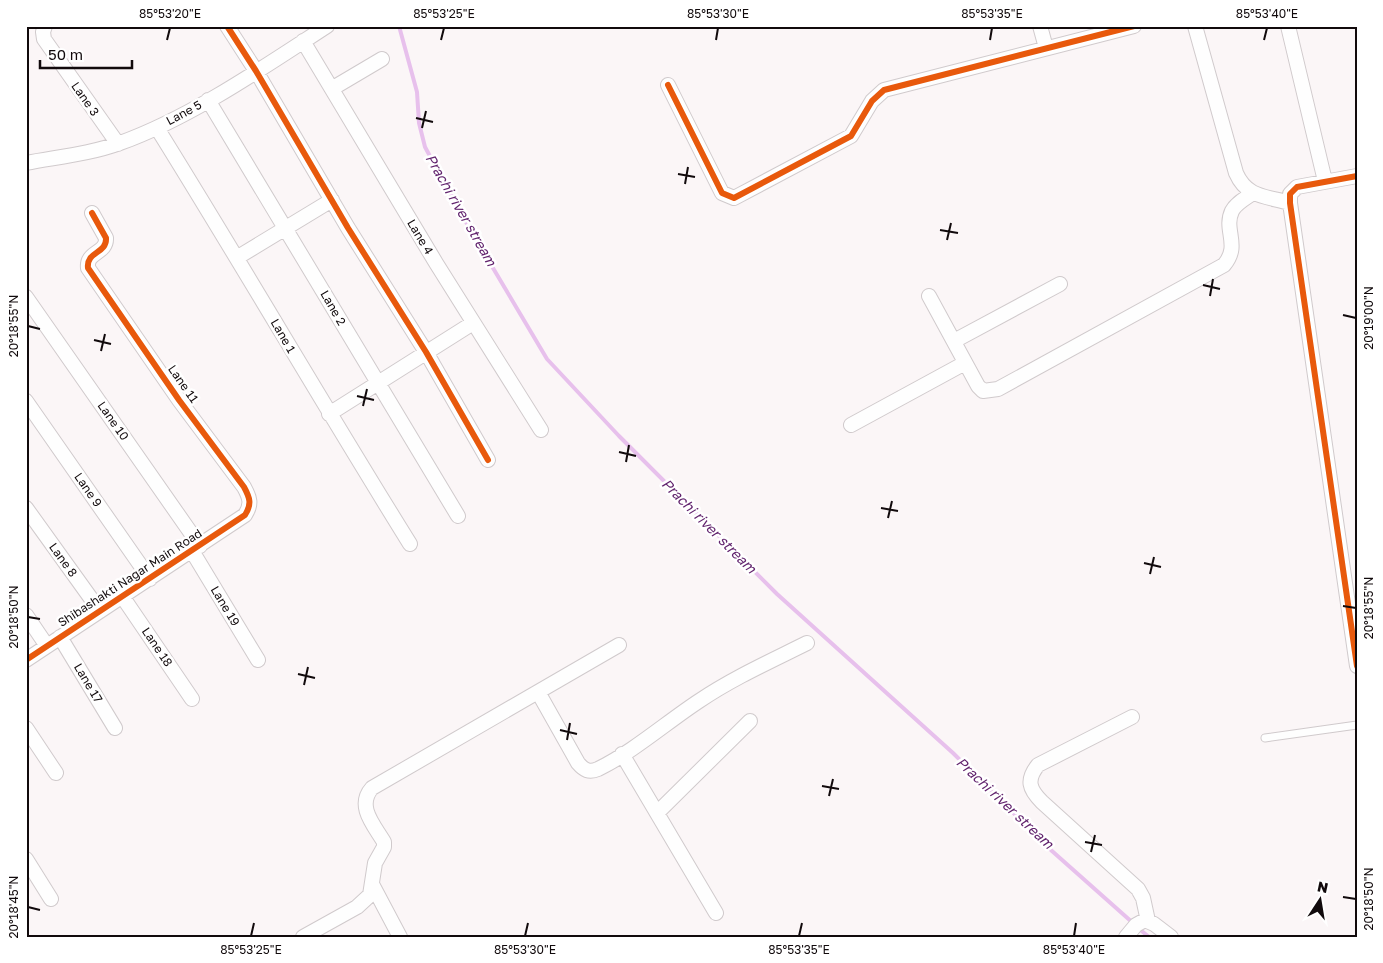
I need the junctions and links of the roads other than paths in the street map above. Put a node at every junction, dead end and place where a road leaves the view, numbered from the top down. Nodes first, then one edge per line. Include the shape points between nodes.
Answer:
1 (45, 26) edge
2 (227, 26) edge
3 (326, 26) edge
4 (1040, 26) edge
5 (1134, 26) edge
6 (1195, 26) edge
7 (1288, 26) edge
8 (308, 34) edge
9 (1046, 48) junction
10 (382, 59) dead end
11 (256, 71) junction
12 (668, 85) dead end
13 (333, 88) junction
14 (208, 100) junction
15 (157, 128) junction
16 (118, 144) junction
17 (26, 163) edge
18 (1357, 176) edge
19 (1325, 181) junction
20 (1253, 193) junction
21 (332, 200) junction
22 (1290, 203) junction
23 (92, 213) dead end
24 (285, 228) junction
25 (238, 257) junction
26 (1060, 284) dead end
27 (929, 296) dead end
28 (26, 297) edge
29 (473, 323) junction
30 (954, 341) junction
31 (426, 352) junction
32 (965, 363) junction
33 (376, 384) junction
34 (26, 401) edge
35 (328, 414) junction
36 (852, 425) dead end
37 (541, 430) dead end
38 (488, 460) dead end
39 (26, 508) edge
40 (245, 514) joint
41 (458, 516) dead end
42 (410, 544) dead end
43 (196, 549) junction
44 (150, 579) junction
45 (122, 596) junction
46 (100, 611) junction
47 (26, 616) edge
48 (60, 637) junction
49 (807, 643) dead end
50 (619, 645) dead end
51 (47, 646) junction
52 (26, 660) edge
53 (258, 660) dead end
54 (1357, 666) edge
55 (538, 692) junction
56 (192, 699) dead end
57 (1132, 717) dead end
58 (750, 722) dead end
59 (1357, 726) edge
60 (26, 728) edge
61 (115, 728) dead end
62 (1265, 738) dead end
63 (622, 754) junction
64 (56, 773) dead end
65 (657, 813) junction
66 (26, 858) edge
67 (373, 886) junction
68 (52, 899) dead end
69 (716, 913) dead end
70 (1147, 921) junction
71 (325, 931) edge
72 (303, 937) edge
73 (400, 937) edge
74 (1126, 937) edge
75 (1170, 937) edge

1 - 16 street, Lane 3 via 44,39
2 - 11 street
3 - 8 street, Lane 5
4 - 9 street
5 - 9 street
6 - 20 street via 1236,173 1240,184
7 - 19 street
8 - 11 street, Lane 5
8 - 13 street, Lane 4
9 - 12 street via 884,90 867,107 851,136 734,198 722,193
10 - 13 street
11 - 14 street, Lane 5
11 - 21 street
13 - 29 street, Lane 4
14 - 15 street, Lane 5
14 - 24 street, Lane 2
15 - 16 street, Lane 5
15 - 25 street, Lane 1
16 - 17 street, Lane 5
18 - 19 street
19 - 22 street via 1297,187 1290,194
20 - 22 street
20 - 32 street via 1232,210 1232,252 1224,265 998,389 983,391
21 - 24 street
21 - 31 street
22 - 54 street
23 - 40 street, Lane 11 via 106,243 90,256 88,268 244,487 250,497 250,506
24 - 25 street
24 - 33 street, Lane 2
25 - 35 street, Lane 1
26 - 30 street
27 - 30 street
28 - 43 street, Lane 10
29 - 31 street
29 - 37 street, Lane 4
30 - 32 street
31 - 33 street
31 - 38 street
32 - 36 street
33 - 35 street
33 - 41 street, Lane 2
34 - 44 street, Lane 9
35 - 42 street, Lane 1
39 - 46 street, Lane 8
40 - 43 street, Shibashakti Nagar Main Road
43 - 44 street, Shibashakti Nagar Main Road
43 - 53 street, Lane 19
44 - 45 street, Shibashakti Nagar Main Road
45 - 46 street, Shibashakti Nagar Main Road
45 - 56 street, Lane 18
46 - 48 street, Shibashakti Nagar Main Road
47 - 51 street
48 - 51 street, Shibashakti Nagar Main Road
48 - 61 street, Lane 17
49 - 63 street via 717,689
50 - 55 street
51 - 52 street, Shibashakti Nagar Main Road
55 - 63 street via 584,770 597,769
55 - 67 street via 366,794 367,813 384,842 374,867
57 - 70 street via 1038,765 1030,778 1030,786 1042,802 1138,890 1143,898
58 - 65 street
59 - 62 lane
60 - 64 street
63 - 65 street
65 - 69 street
66 - 68 street
67 - 71 street via 370,895
67 - 73 street
70 - 74 street via 1136,925
70 - 75 street
71 - 72 street

